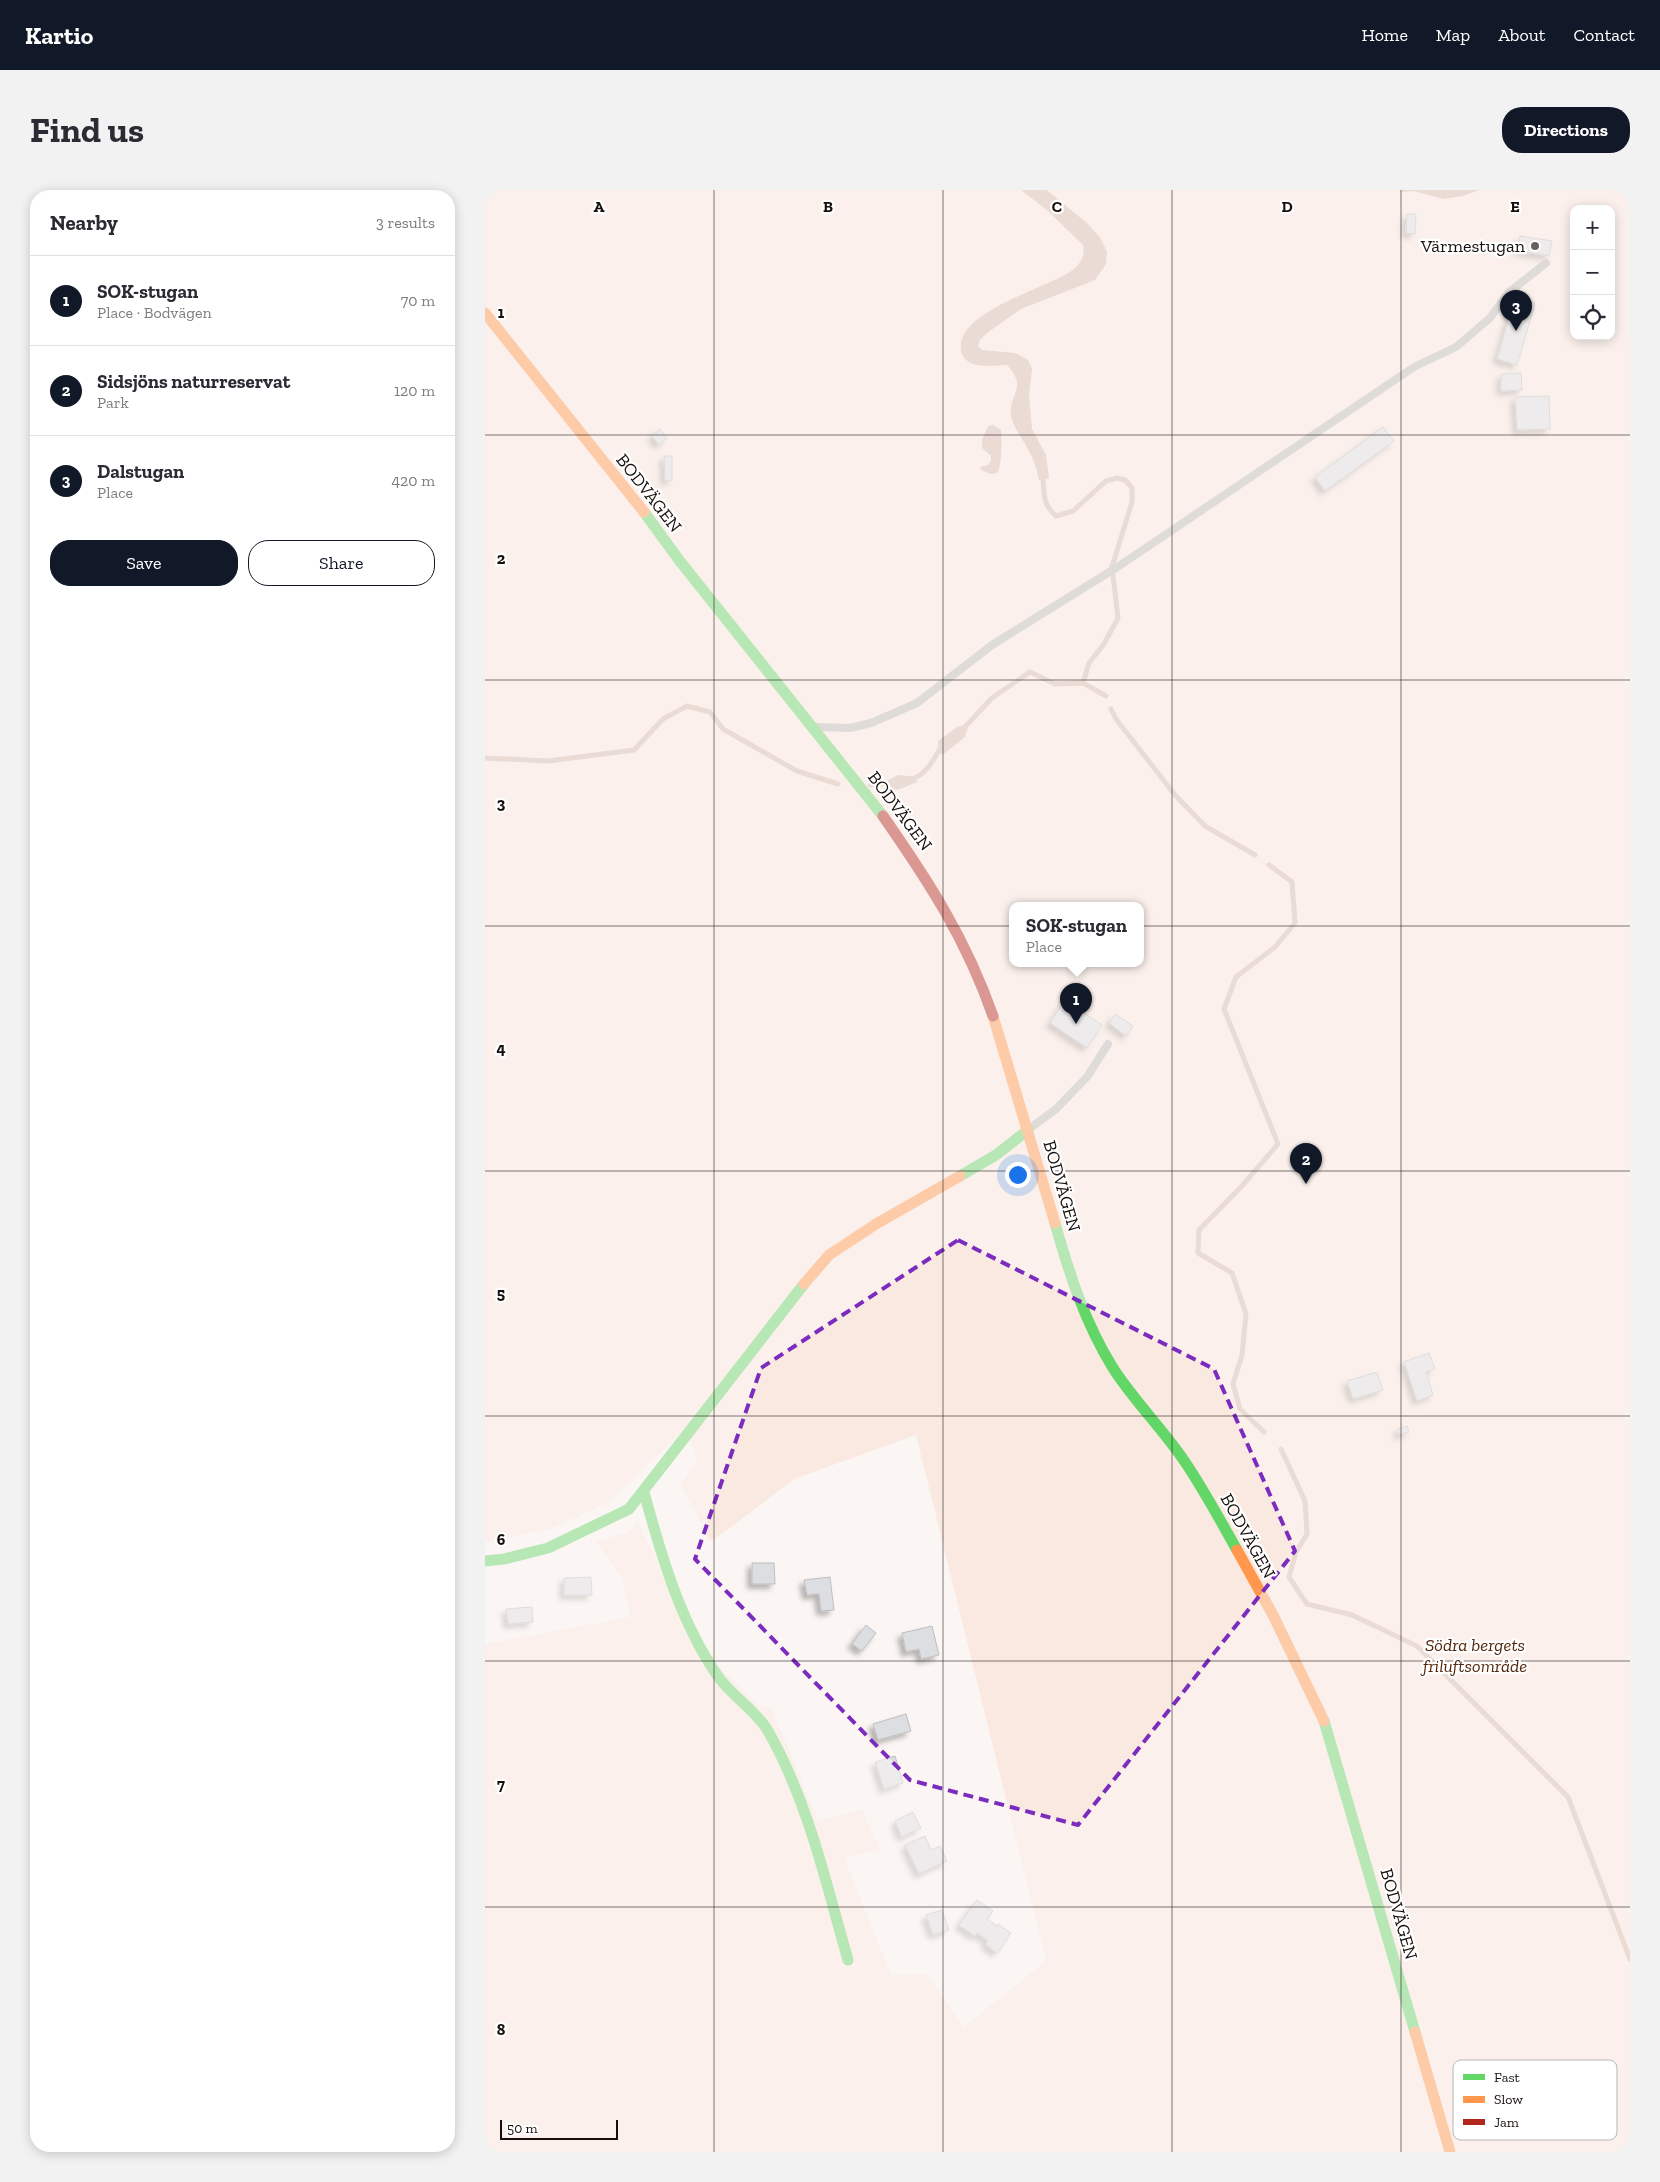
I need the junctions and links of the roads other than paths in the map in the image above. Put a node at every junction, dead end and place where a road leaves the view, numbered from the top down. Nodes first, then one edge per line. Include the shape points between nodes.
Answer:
1 (1546, 263) dead end
2 (485, 313) edge
3 (813, 726) junction
4 (1108, 1044) dead end
5 (1028, 1130) junction
6 (644, 1492) junction
7 (485, 1561) edge
8 (847, 1960) dead end
9 (1450, 2152) edge

1 - 3 lane via 1508,293 1490,318 1456,347 1414,367 1119,566 991,645 917,703 871,723 850,728
2 - 3 street, BODVÄGEN
3 - 5 street, BODVÄGEN via 875,804 926,877 967,950 998,1031
4 - 5 lane via 1087,1077 1056,1109
5 - 6 street via 996,1155 829,1255 789,1302
5 - 9 street, BODVÄGEN via 1080,1303 1103,1351 1202,1488 1273,1615 1326,1724
6 - 7 street via 629,1509 548,1548
6 - 8 street via 669,1577 694,1633 717,1675 768,1730 796,1790 812,1833

